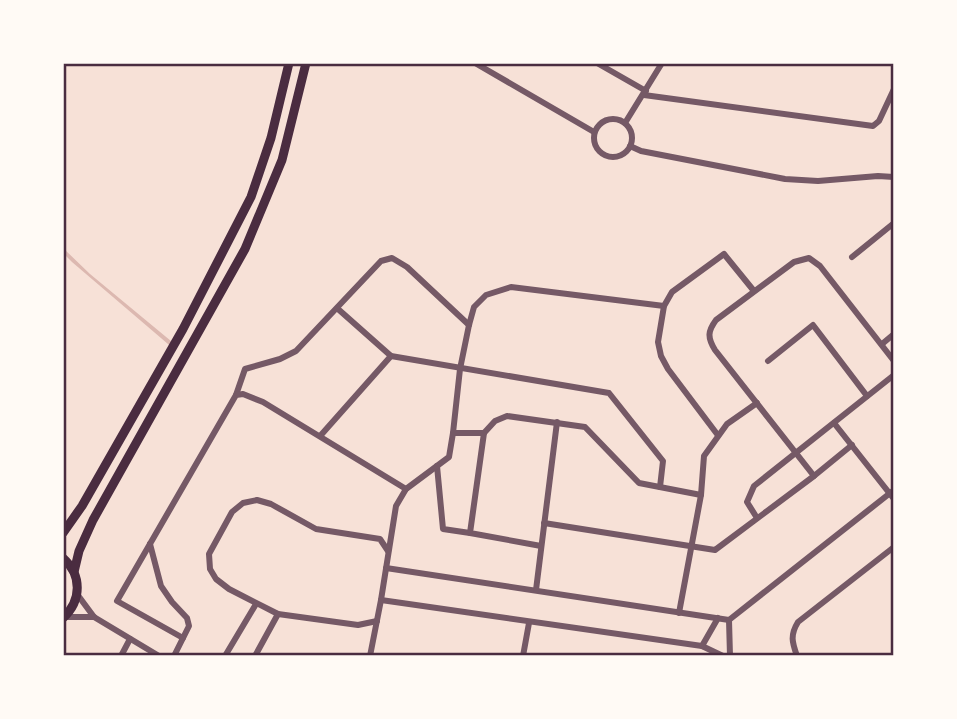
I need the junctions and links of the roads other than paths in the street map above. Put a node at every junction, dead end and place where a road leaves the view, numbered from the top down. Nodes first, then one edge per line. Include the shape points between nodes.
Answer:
1 (289, 63) edge
2 (306, 63) edge
3 (475, 63) edge
4 (597, 63) edge
5 (662, 63) edge
6 (894, 89) edge
7 (645, 93) junction
8 (625, 123) junction
9 (594, 132) junction
10 (630, 146) junction
11 (894, 177) edge
12 (894, 223) edge
13 (852, 257) dead end
14 (754, 291) junction
15 (664, 306) junction
16 (338, 309) junction
17 (469, 325) junction
18 (894, 334) edge
19 (882, 344) junction
20 (391, 356) junction
21 (894, 361) edge
22 (768, 362) dead end
23 (460, 369) junction
24 (894, 375) edge
25 (236, 395) junction
26 (867, 396) junction
27 (757, 403) junction
28 (557, 422) junction
29 (834, 423) junction
30 (453, 433) junction
31 (484, 433) junction
32 (717, 434) junction
33 (321, 435) junction
34 (852, 445) junction
35 (794, 453) junction
36 (437, 466) junction
37 (814, 477) junction
38 (660, 487) junction
39 (406, 489) junction
40 (893, 494) edge
41 (701, 495) junction
42 (757, 518) junction
43 (544, 523) junction
44 (63, 533) edge
45 (470, 533) junction
46 (150, 544) junction
47 (541, 546) junction
48 (691, 547) junction
49 (894, 547) edge
50 (388, 553) junction
51 (63, 558) edge
52 (386, 568) junction
53 (74, 572) junction
54 (536, 590) junction
55 (77, 594) junction
56 (381, 600) junction
57 (256, 604) junction
58 (679, 613) junction
59 (278, 614) junction
60 (64, 617) edge
61 (94, 617) junction
62 (718, 618) junction
63 (729, 620) junction
64 (377, 621) junction
65 (529, 623) junction
66 (183, 638) junction
67 (131, 639) junction
68 (702, 646) junction
69 (149, 654) edge
70 (121, 656) edge
71 (159, 656) edge
72 (174, 656) edge
73 (225, 656) edge
74 (255, 656) edge
75 (370, 656) edge
76 (523, 656) edge
77 (723, 656) edge
78 (730, 656) edge
79 (797, 656) edge

1 - 44 main road via 251,197 183,329
2 - 53 main road via 282,160 245,249 93,520
3 - 9 street
4 - 7 street
5 - 7 street
6 - 7 street via 873,127
7 - 8 street
8 - 9 street via 607,119
8 - 10 street via 631,133
9 - 10 street via 596,147 607,156 618,156
10 - 11 street via 785,179
12 - 13 street
14 - 15 street via 724,254 672,292
14 - 19 street via 794,262 809,258
14 - 27 street via 716,320 708,340
15 - 17 street via 511,287 486,295 474,307
15 - 32 street via 658,342 661,355
16 - 17 street via 381,261 393,258
16 - 20 street
16 - 25 street via 296,351 245,369
17 - 23 street
18 - 19 street
19 - 21 street
20 - 23 street
20 - 33 street
22 - 26 street via 813,325
23 - 30 street
23 - 38 street via 609,393 663,461
24 - 26 street
25 - 33 street via 263,402
25 - 46 street
26 - 29 street
27 - 32 street
27 - 35 street
28 - 31 street via 507,416
28 - 38 street via 585,427 639,482
28 - 43 street
29 - 34 street
29 - 35 street
30 - 31 street
30 - 36 street via 449,457
31 - 45 street
32 - 41 street via 704,456
33 - 39 street
34 - 37 street
34 - 40 street
35 - 37 street
35 - 42 street via 754,486 747,502
36 - 39 street
36 - 45 street via 443,529
37 - 42 street
38 - 41 street
39 - 50 street via 396,506
40 - 63 street
41 - 48 street
42 - 48 street via 715,550
43 - 47 street
43 - 48 street
45 - 47 street
46 - 66 street via 162,586 187,618 189,626
46 - 66 street via 117,601
47 - 54 street
48 - 58 street
49 - 79 street via 798,622 792,631
50 - 52 street
50 - 57 street via 380,539 316,529 271,504 243,503 232,512 209,554 210,569 229,589
51 - 53 main road
52 - 54 street
52 - 56 street
53 - 55 main road
54 - 58 street
55 - 60 main road
55 - 61 street
56 - 64 street
56 - 65 street
57 - 59 street
57 - 73 street
58 - 62 street
59 - 64 street via 358,625
59 - 74 street
60 - 61 street
61 - 67 street
62 - 63 street
62 - 68 street
63 - 78 street
64 - 75 street
65 - 68 street
65 - 76 street
66 - 72 street
67 - 69 street
67 - 70 street
68 - 77 street
69 - 71 street

